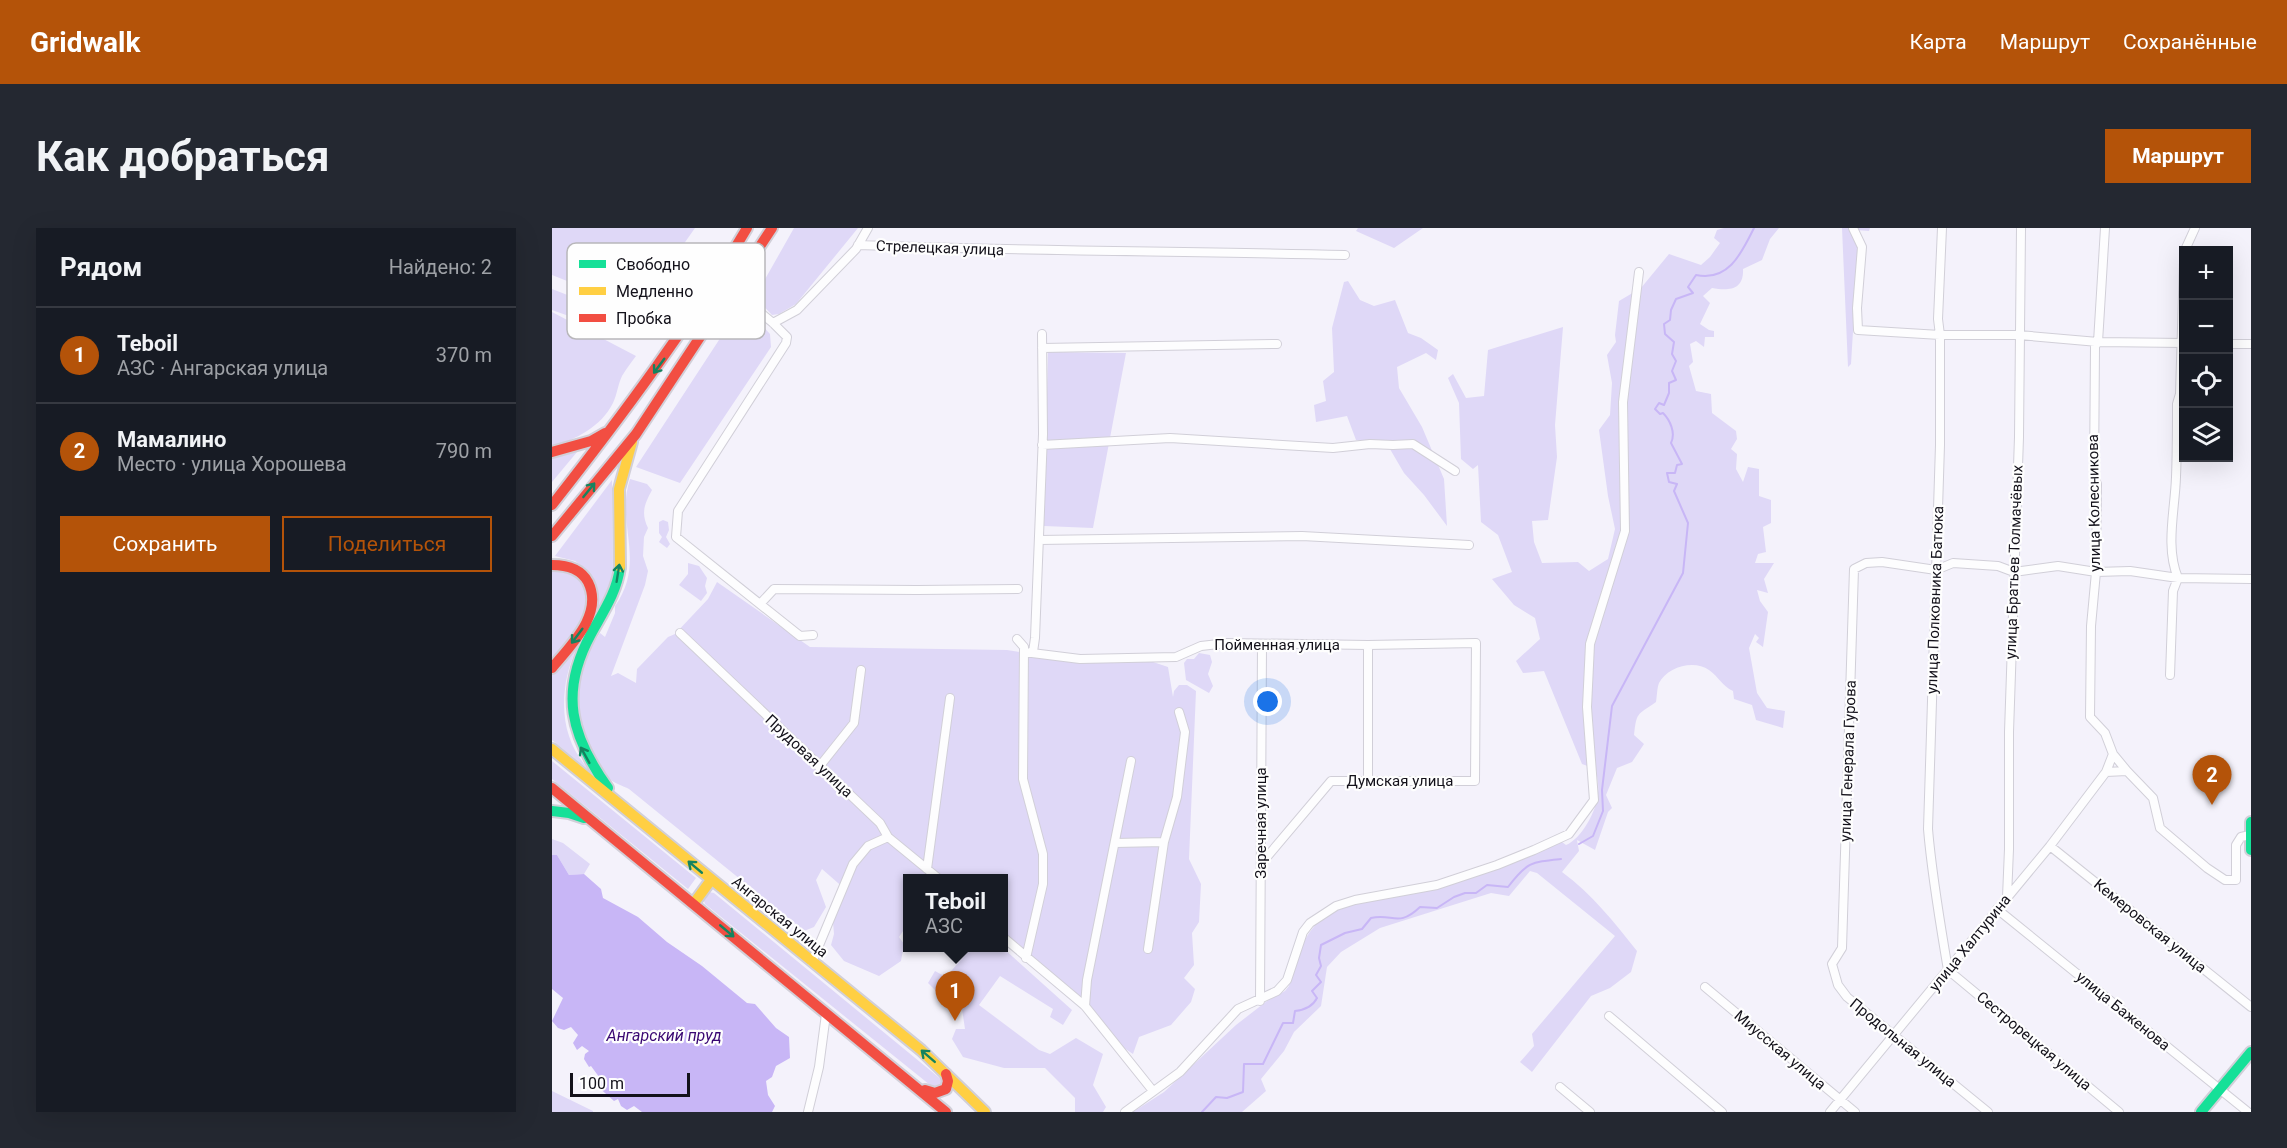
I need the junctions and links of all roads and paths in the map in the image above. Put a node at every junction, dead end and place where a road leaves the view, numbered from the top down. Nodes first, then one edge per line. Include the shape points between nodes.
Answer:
1 (747, 228) edge
2 (772, 228) edge
3 (868, 228) edge
4 (1853, 228) edge
5 (1942, 228) edge
6 (2020, 228) edge
7 (2104, 228) edge
8 (2195, 228) edge
9 (738, 243) edge
10 (763, 243) edge
11 (858, 245) junction
12 (2187, 246) edge
13 (1345, 255) dead end
14 (1639, 272) dead end
15 (765, 316) edge
16 (773, 323) junction
17 (1042, 334) dead end
18 (1940, 335) junction
19 (2019, 335) junction
20 (678, 339) edge
21 (700, 339) edge
22 (2098, 342) junction
23 (2179, 343) edge
24 (1277, 344) dead end
25 (2233, 344) edge
26 (2251, 345) edge
27 (1042, 348) junction
28 (2182, 354) edge
29 (615, 425) junction
30 (636, 434) junction
31 (1042, 445) junction
32 (552, 452) edge
33 (1455, 471) dead end
34 (552, 505) edge
35 (552, 536) edge
36 (1039, 540) junction
37 (1468, 545) dead end
38 (552, 565) edge
39 (1936, 570) junction
40 (2014, 572) junction
41 (2096, 572) junction
42 (2178, 578) junction
43 (2251, 579) edge
44 (1018, 589) dead end
45 (760, 604) junction
46 (680, 633) dead end
47 (813, 635) dead end
48 (1017, 639) dead end
49 (1476, 643) joint
50 (1262, 645) junction
51 (1368, 645) junction
52 (1024, 652) junction
53 (1033, 652) junction
54 (552, 668) edge
55 (861, 670) dead end
56 (2170, 675) dead end
57 (950, 698) dead end
58 (1179, 712) dead end
59 (552, 749) edge
60 (2113, 754) junction
61 (1131, 760) dead end
62 (819, 767) junction
63 (2127, 771) junction
64 (2106, 772) junction
65 (1368, 780) junction
66 (552, 788) edge
67 (619, 803) junction
68 (552, 811) edge
69 (2251, 822) edge
70 (600, 827) junction
71 (2250, 835) edge
72 (888, 837) junction
73 (1164, 842) junction
74 (1115, 843) junction
75 (2050, 846) junction
76 (2251, 850) edge
77 (1261, 864) junction
78 (927, 869) junction
79 (932, 874) edge
80 (711, 880) junction
81 (2007, 897) junction
82 (694, 903) junction
83 (1997, 909) junction
84 (1008, 942) edge
85 (1148, 950) dead end
86 (1026, 958) junction
87 (812, 962) junction
88 (1832, 964) joint
89 (1948, 970) junction
90 (1705, 987) dead end
91 (1260, 1000) junction
92 (1085, 1006) junction
93 (2251, 1007) edge
94 (826, 1014) junction
95 (1609, 1016) dead end
96 (1894, 1034) junction
97 (2251, 1052) edge
98 (945, 1072) junction
99 (914, 1084) junction
100 (1560, 1087) dead end
101 (2220, 1090) junction
102 (1153, 1091) junction
103 (1840, 1100) junction
104 (808, 1112) edge
105 (946, 1112) edge
106 (985, 1112) edge
107 (1125, 1112) edge
108 (1590, 1112) edge
109 (1722, 1112) edge
110 (1830, 1112) edge
111 (1855, 1112) edge
112 (1988, 1112) edge
113 (2119, 1112) edge
114 (2201, 1112) edge
115 (2248, 1112) edge

1 -> 9 main road
2 - 10 main road
3 - 11 street
4 - 18 street via 1862,247 1858,330
5 - 18 street, улица Полковника Батюка
6 - 19 street, улица Братьев Толмачёвых
7 - 22 street, улица Колесникова
8 - 12 street
11 - 13 street, Стрелецкая улица
11 - 16 street via 797,310
14 - 91 street via 1623,402 1625,531 1590,644 1587,707 1594,800 1569,834 1534,850 1437,885 1346,903 1319,916 1303,932 1287,980
15 - 16 street
16 - 45 street via 787,337 786,343 678,511 676,537
17 - 27 street
18 - 19 street
18 - 39 street, улица Полковника Батюка
19 - 22 street
19 - 40 street, улица Братьев Толмачёвых
20 -> 29 main road
21 - 30 main road
22 - 23 street
22 - 41 street, улица Колесникова via 2093,419
24 - 27 street
25 - 26 street
27 - 31 street
28 - 42 street via 2172,564
29 - 32 main road via 591,441
29 - 34 main road
35 -> 30 main road
67 -> 30 main road via 580,747 571,704 580,654 604,614 620,573 617,502 622,471
31 - 33 street via 1170,438 1333,448 1413,444
31 - 36 street
36 - 37 street via 1302,536
36 - 53 street
38 -> 54 main road via 583,574 593,602 585,626
39 - 40 street via 1953,563 1998,566
39 - 88 street, улица Генерала Гурова via 1882,562 1854,569 1842,948
39 - 89 street, улица Полковника Батюка via 1928,829
40 - 41 street via 2058,566
40 - 81 street, улица Братьев Толмачёвых
41 - 42 street via 2130,571
41 - 60 street, улица Колесникова via 2090,717 2105,734
42 - 43 street
42 - 56 street via 2173,591
44 - 45 street via 774,589
45 - 47 street via 800,636
46 - 62 street, Прудовая улица
48 - 52 street
49 - 51 street, Пойменная улица
49 - 65 street, Думская улица via 1475,781
50 - 51 street, Пойменная улица
50 - 53 street, Пойменная улица via 1201,646 1176,657 1080,659
50 - 77 street, Заречная улица
51 - 65 street
52 - 53 street, Пойменная улица
52 - 86 street via 1023,779 1043,854 1043,884
55 - 62 street via 854,723
57 - 78 street
58 - 73 street via 1184,742 1177,797
59 - 67 main road, Ангарская улица
60 - 63 street, улица Колесникова
60 - 64 street
61 - 74 street
62 - 72 street, Прудовая улица via 880,823
63 - 64 street
63 - 71 street, улица Колесникова via 2153,798 2160,828 2225,880 2236,880 2236,845 2241,837
64 - 75 street, улица Халтурина
65 - 77 street, Думская улица via 1331,781
66 - 70 main road
80 -> 67 main road, Ангарская улица
68 - 70 main road via 580,817
69 - 71 main road
70 - 82 main road
71 - 76 main road
72 - 78 street, Прудовая улица
72 - 87 street via 868,846 854,864
73 - 74 street
73 - 85 street
74 - 92 street
75 - 81 street, улица Халтурина
75 - 93 street, Кемеровская улица
77 - 91 street, Заречная улица
78 - 79 street, Прудовая улица
80 - 82 main road
80 - 87 main road, Ангарская улица
81 - 83 street, улица Халтурина
82 -> 94 main road
83 - 89 street, улица Халтурина
83 - 101 street, улица Баженова
84 - 86 street
86 - 92 street
98 -> 87 main road, Ангарская улица
88 - 96 street, Продольная улица via 1838,985 1847,997
89 - 96 street, улица Халтурина
89 - 113 street, Сестрорецкая улица
90 - 103 street, Миусская улица
91 - 102 street via 1238,1010 1180,1072
92 - 102 street
94 - 99 main road
94 - 104 street
95 - 109 street
96 - 103 street, улица Халтурина
96 - 112 street, Продольная улица
97 - 101 main road
98 - 99 main road via 948,1086 942,1091 931,1093
98 - 106 main road, Ангарская улица
99 - 105 main road
100 - 108 street
101 - 114 main road
101 - 115 street, улица Баженова
102 - 107 street
103 - 110 street, улица Халтурина
103 - 111 street, Миусская улица

